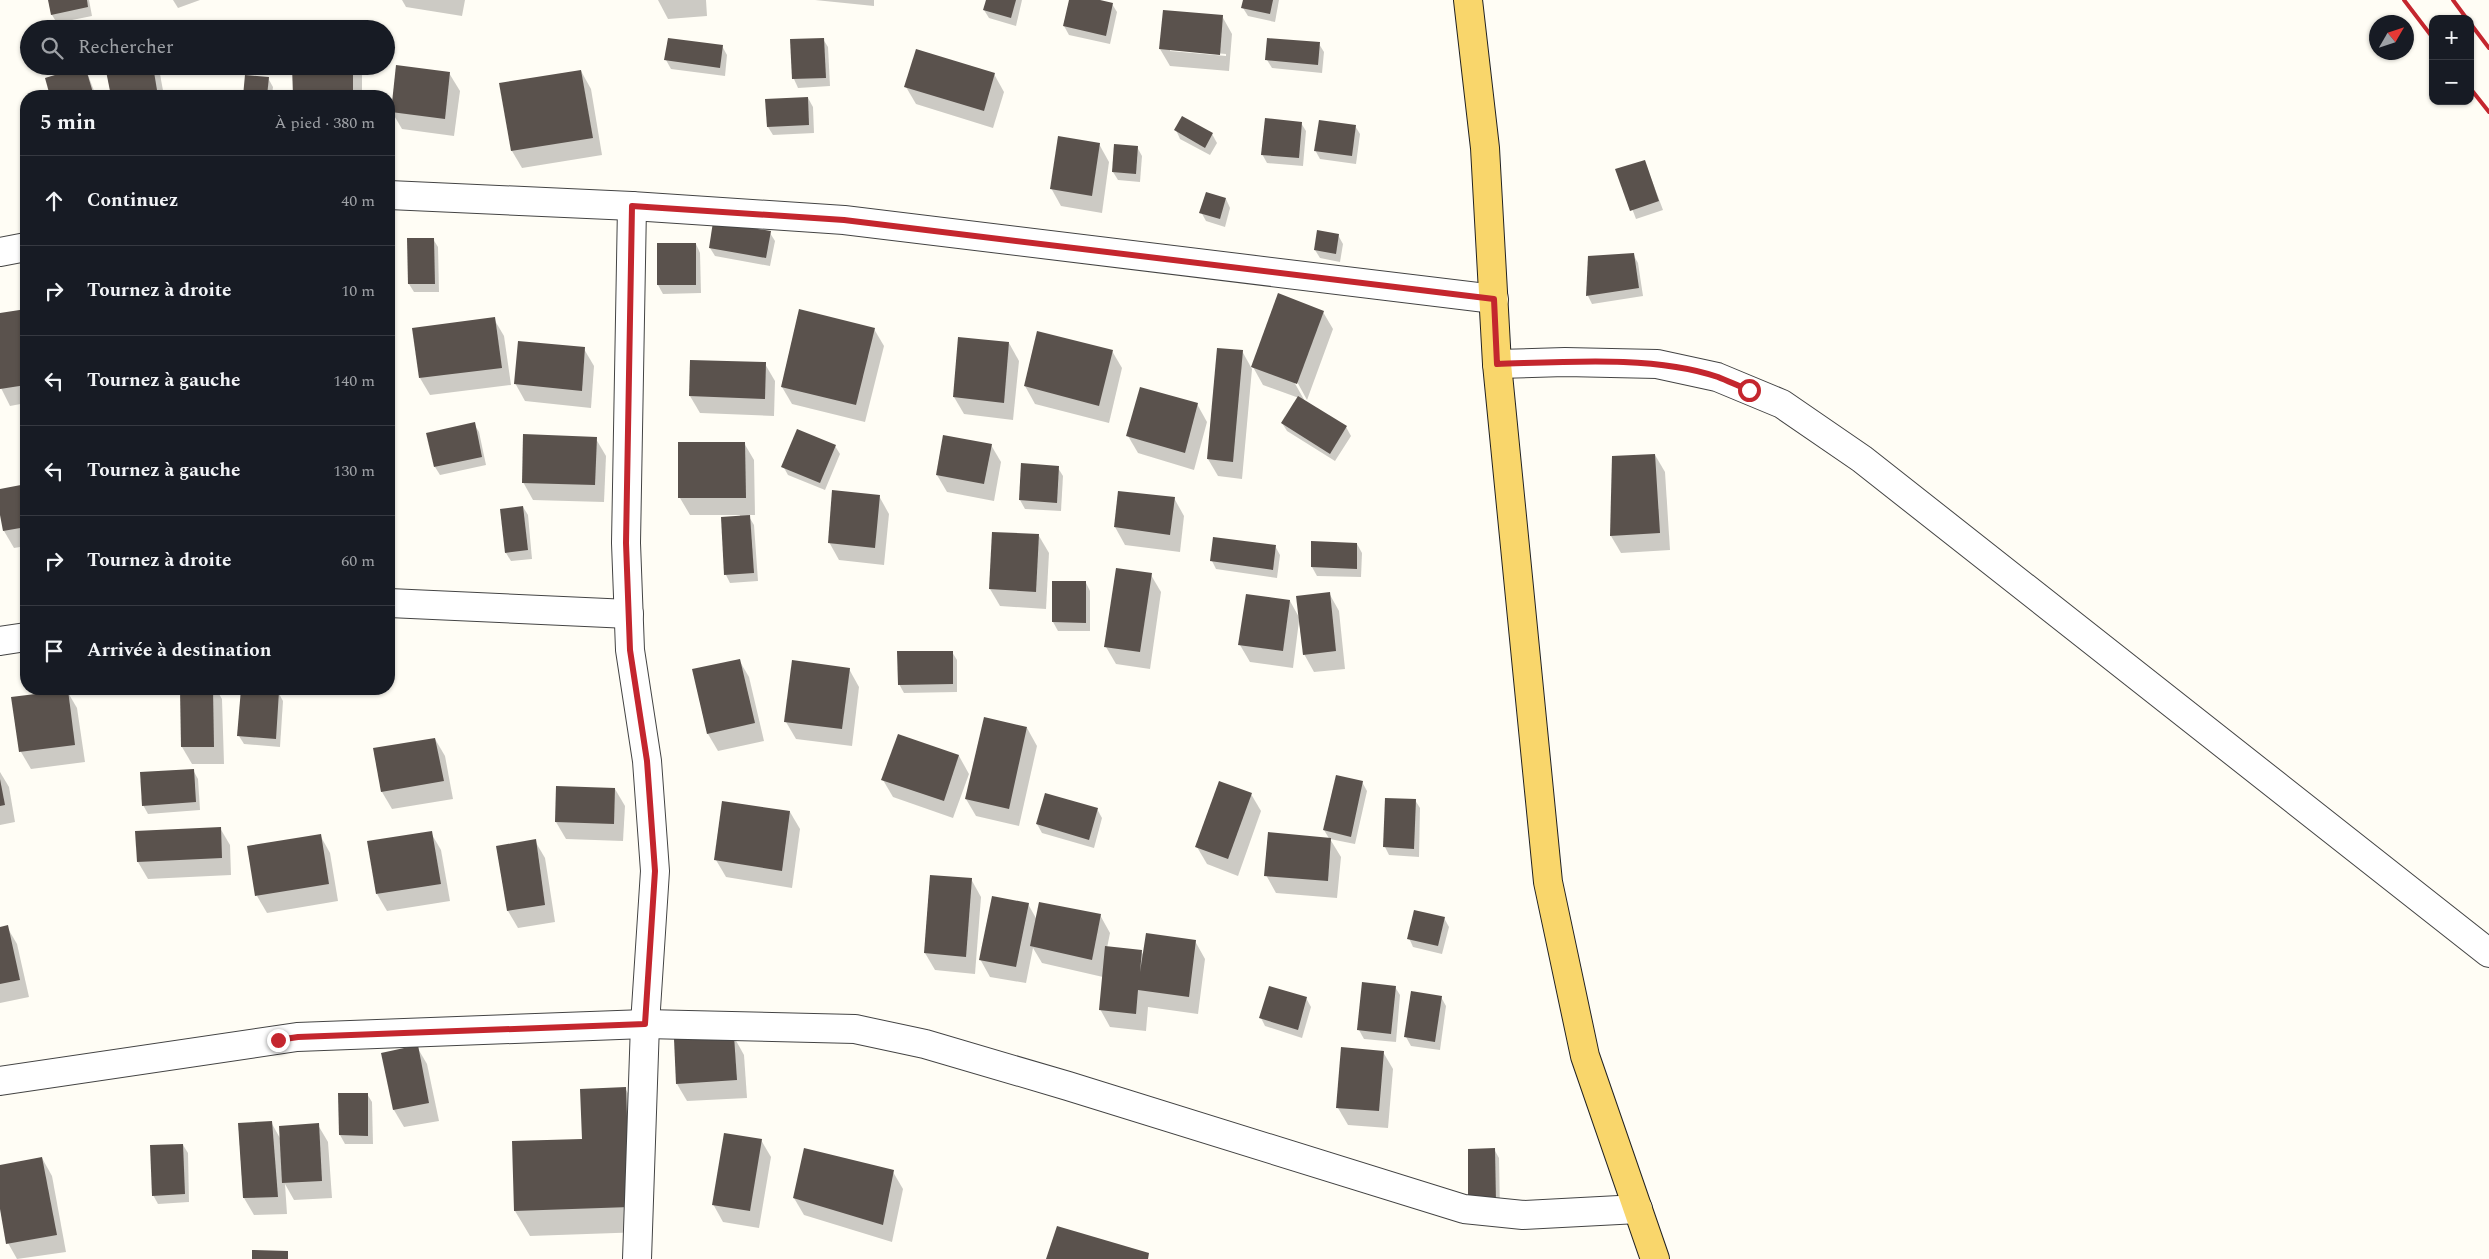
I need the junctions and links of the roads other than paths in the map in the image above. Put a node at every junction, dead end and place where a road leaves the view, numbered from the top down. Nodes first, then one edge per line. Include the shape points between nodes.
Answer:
1 (1468, 0) edge
2 (395, 195) edge
3 (632, 206) junction
4 (20, 248) edge
5 (0, 252) edge
6 (1494, 299) junction
7 (1497, 364) junction
8 (395, 603) edge
9 (629, 614) junction
10 (20, 638) edge
11 (0, 641) edge
12 (2489, 954) edge
13 (645, 1024) junction
14 (0, 1081) edge
15 (1638, 1209) junction
16 (637, 1259) edge
17 (1655, 1259) edge

1 - 6 main road via 1485,148
2 - 3 street
3 - 6 street via 844,220
3 - 9 street via 626,543
4 - 5 street
6 - 7 main road
7 - 12 street via 1656,364 1717,376 1782,404 1862,459
7 - 15 main road via 1548,882 1585,1056
8 - 9 street
9 - 13 street via 630,650 647,761 655,871
10 - 11 street
13 - 14 street via 298,1037
13 - 15 street via 855,1029 925,1044 1068,1086 1464,1209 1523,1215
13 - 16 street
15 - 17 main road

